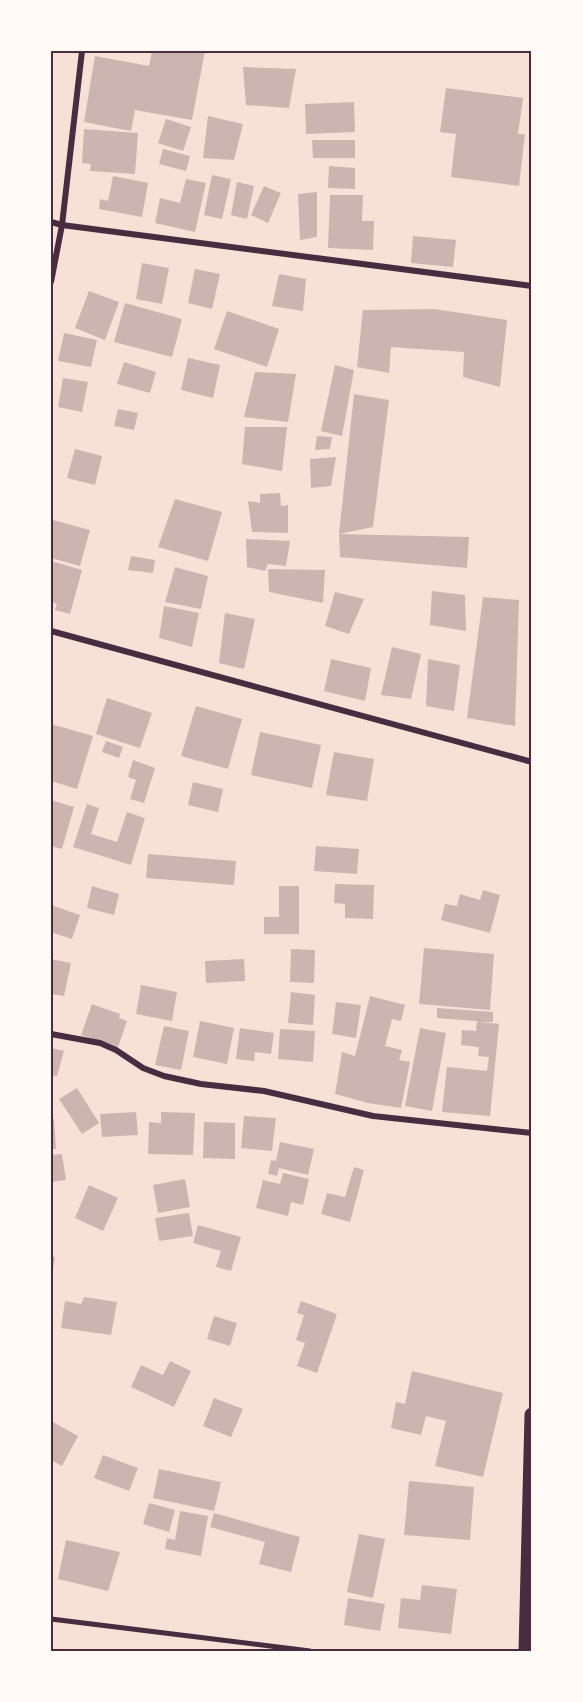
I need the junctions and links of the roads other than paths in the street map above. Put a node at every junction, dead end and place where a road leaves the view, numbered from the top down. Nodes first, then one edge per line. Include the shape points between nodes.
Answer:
1 (82, 51) edge
2 (51, 222) edge
3 (62, 225) junction
4 (51, 282) edge
5 (532, 286) edge
6 (51, 631) edge
7 (532, 762) edge
8 (51, 1034) edge
9 (532, 1133) edge
10 (532, 1414) edge
11 (51, 1618) edge
12 (310, 1651) edge
13 (526, 1651) edge

1 - 3 street
2 - 3 street
3 - 4 street
3 - 5 street
6 - 7 street
8 - 9 street via 100,1043 143,1068 201,1084 264,1091 373,1116
10 - 13 main road
11 - 12 street

